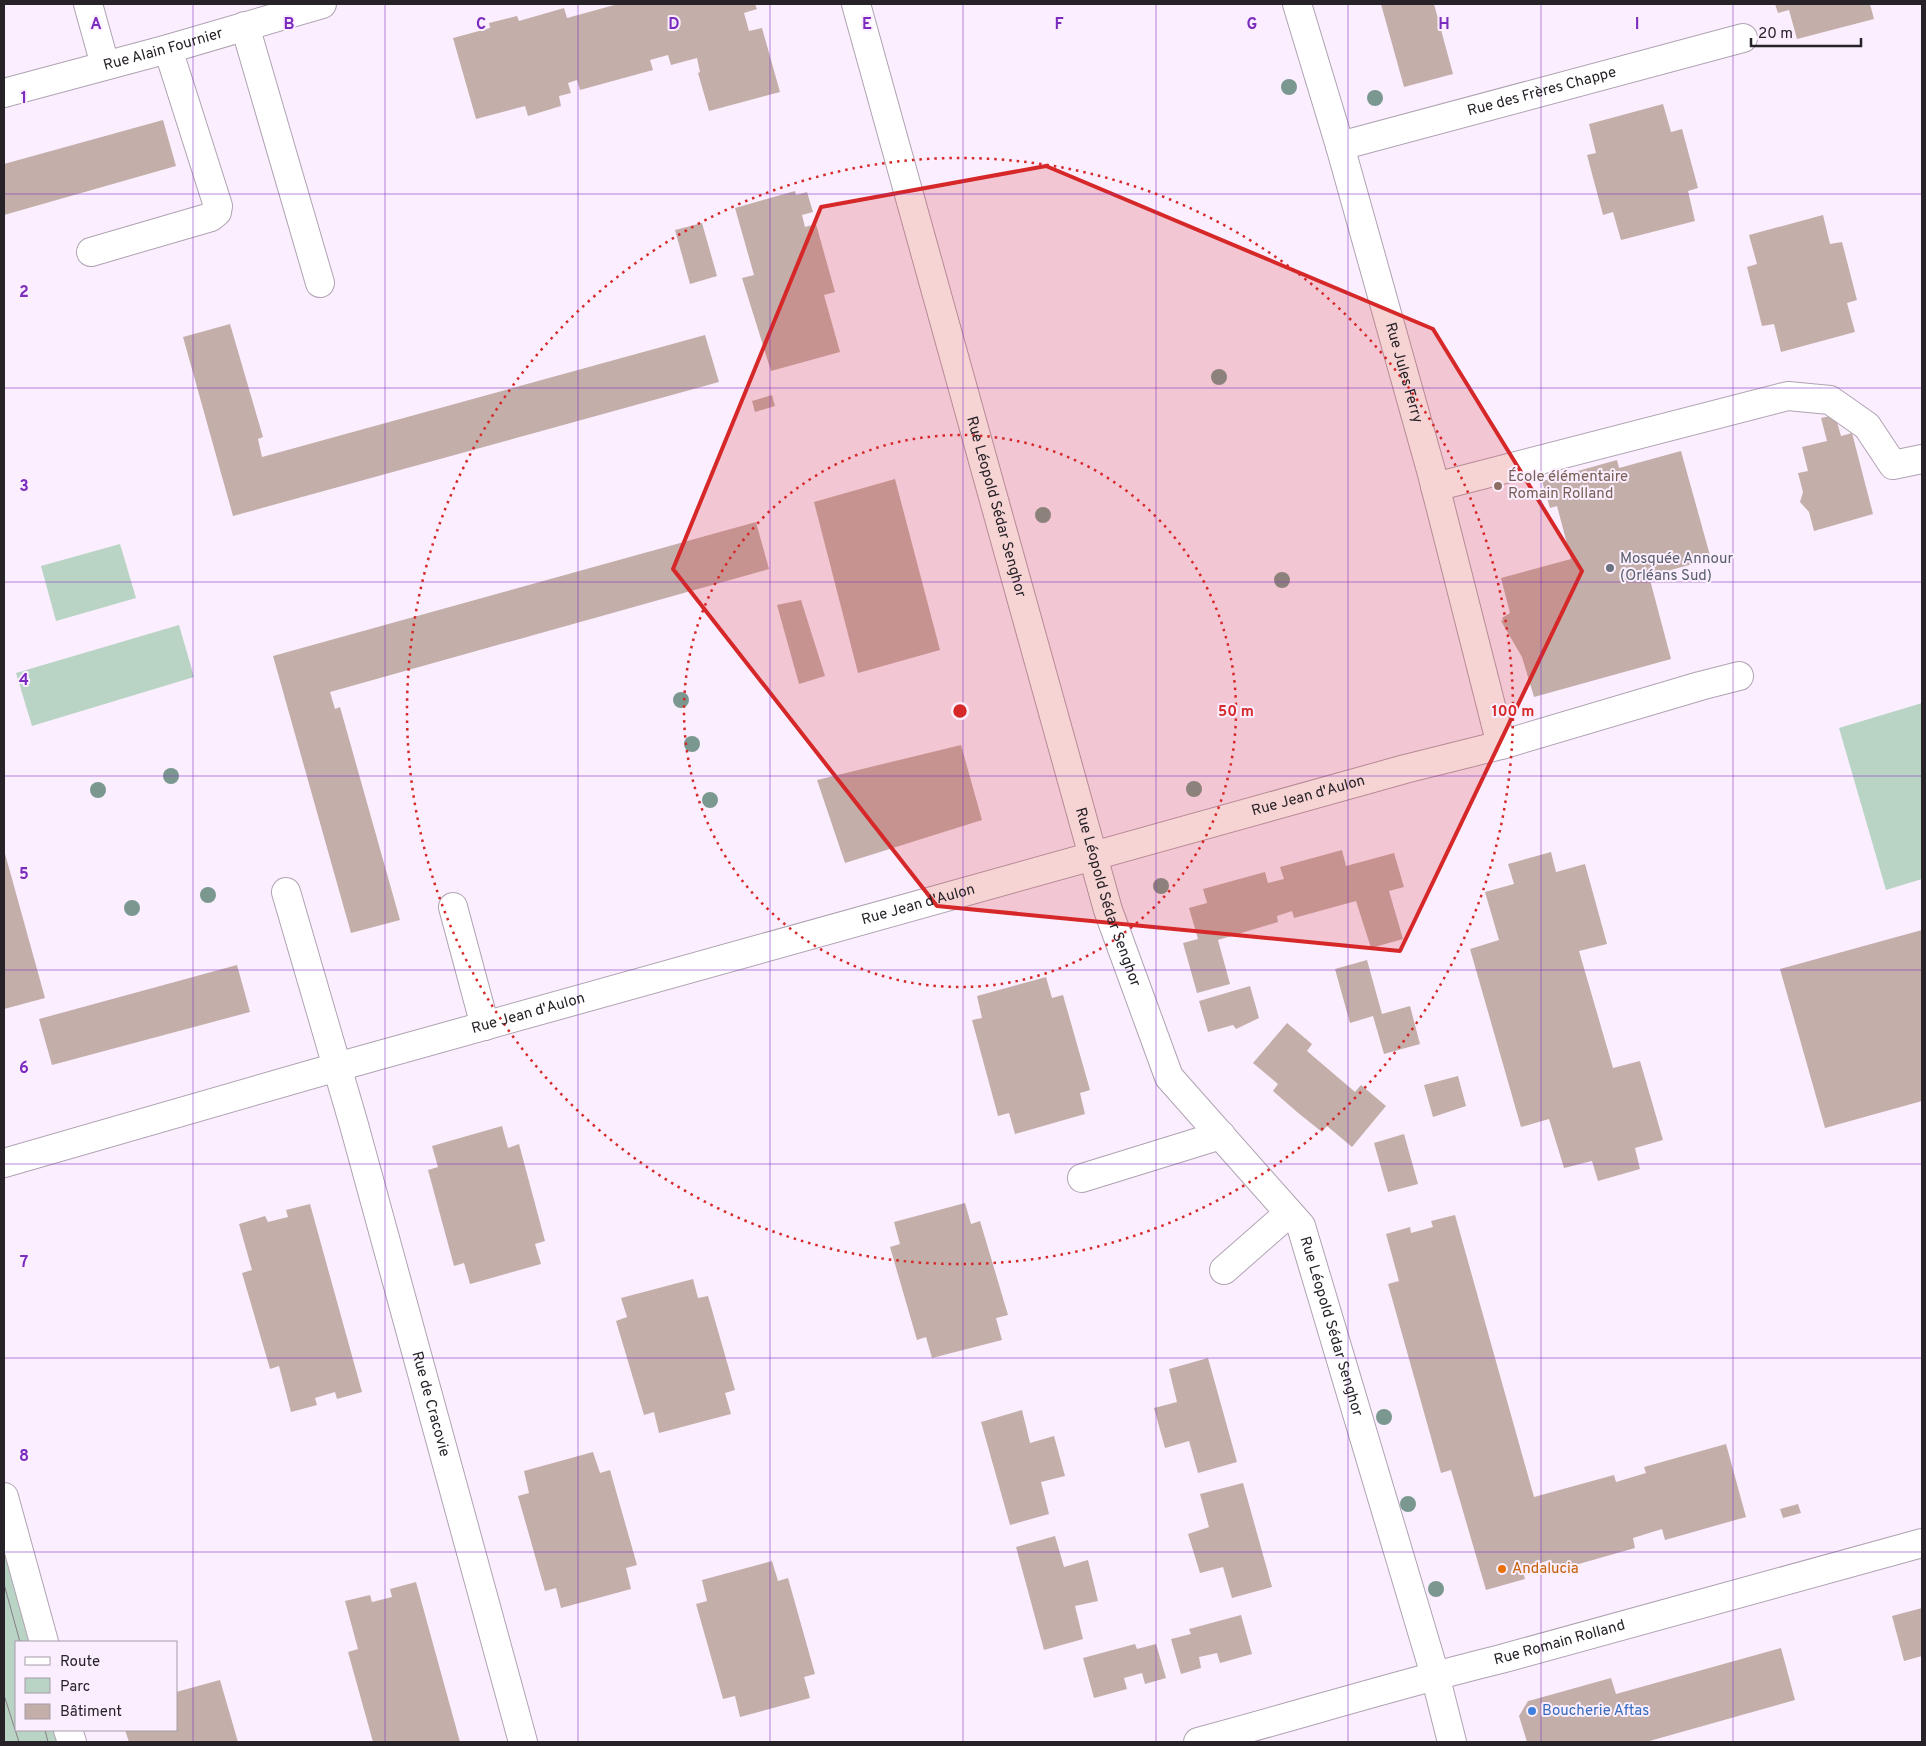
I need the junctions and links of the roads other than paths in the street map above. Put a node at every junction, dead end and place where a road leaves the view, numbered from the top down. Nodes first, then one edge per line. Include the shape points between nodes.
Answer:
1 (88, 4) edge
2 (322, 4) edge
3 (856, 4) edge
4 (1297, 4) edge
5 (245, 26) junction
6 (1743, 38) dead end
7 (168, 49) junction
8 (105, 65) junction
9 (4, 93) edge
10 (1340, 146) junction
11 (91, 252) dead end
12 (320, 283) dead end
13 (1922, 459) edge
14 (1435, 487) junction
15 (1739, 676) dead end
16 (1501, 745) junction
17 (1094, 856) junction
18 (286, 892) dead end
19 (453, 907) dead end
20 (485, 1026) junction
21 (337, 1068) junction
22 (1221, 1136) junction
23 (4, 1163) edge
24 (1082, 1178) dead end
25 (1289, 1213) junction
26 (1224, 1270) dead end
27 (4, 1497) edge
28 (1922, 1544) edge
29 (44, 1641) edge
30 (1435, 1675) junction
31 (523, 1742) edge
32 (1198, 1742) edge
33 (1452, 1742) edge

1 - 8 street
2 - 5 street, Rue Alain Fournier
3 - 17 street, Rue Léopold Sédar Senghor
4 - 10 street, Rue Jules Ferry
5 - 7 street, Rue Alain Fournier
5 - 12 street
6 - 10 street, Rue des Frères Chappe
7 - 8 street, Rue Alain Fournier
7 - 11 street via 218,206 217,212 212,217
8 - 9 street, Rue Alain Fournier
10 - 14 street, Rue Jules Ferry
13 - 14 street via 1893,465 1866,426 1830,400 1788,396
14 - 16 street, Rue Jules Ferry
15 - 16 street, Rue Jean d'Aulon
16 - 17 street, Rue Jean d'Aulon
17 - 20 street, Rue Jean d'Aulon
17 - 22 street, Rue Léopold Sédar Senghor via 1108,910 1169,1077
18 - 21 street, Rue de Cracovie
19 - 20 street
20 - 21 street, Rue Jean d'Aulon
21 - 23 street, Rue Jean d'Aulon
21 - 31 street, Rue de Cracovie
22 - 24 street
22 - 25 street, Rue Léopold Sédar Senghor
25 - 26 street
25 - 30 street, Rue Léopold Sédar Senghor via 1301,1226
27 - 29 street
28 - 30 street, Rue Romain Rolland
30 - 32 street, Rue Romain Rolland
30 - 33 street, Rue Léopold Sédar Senghor

